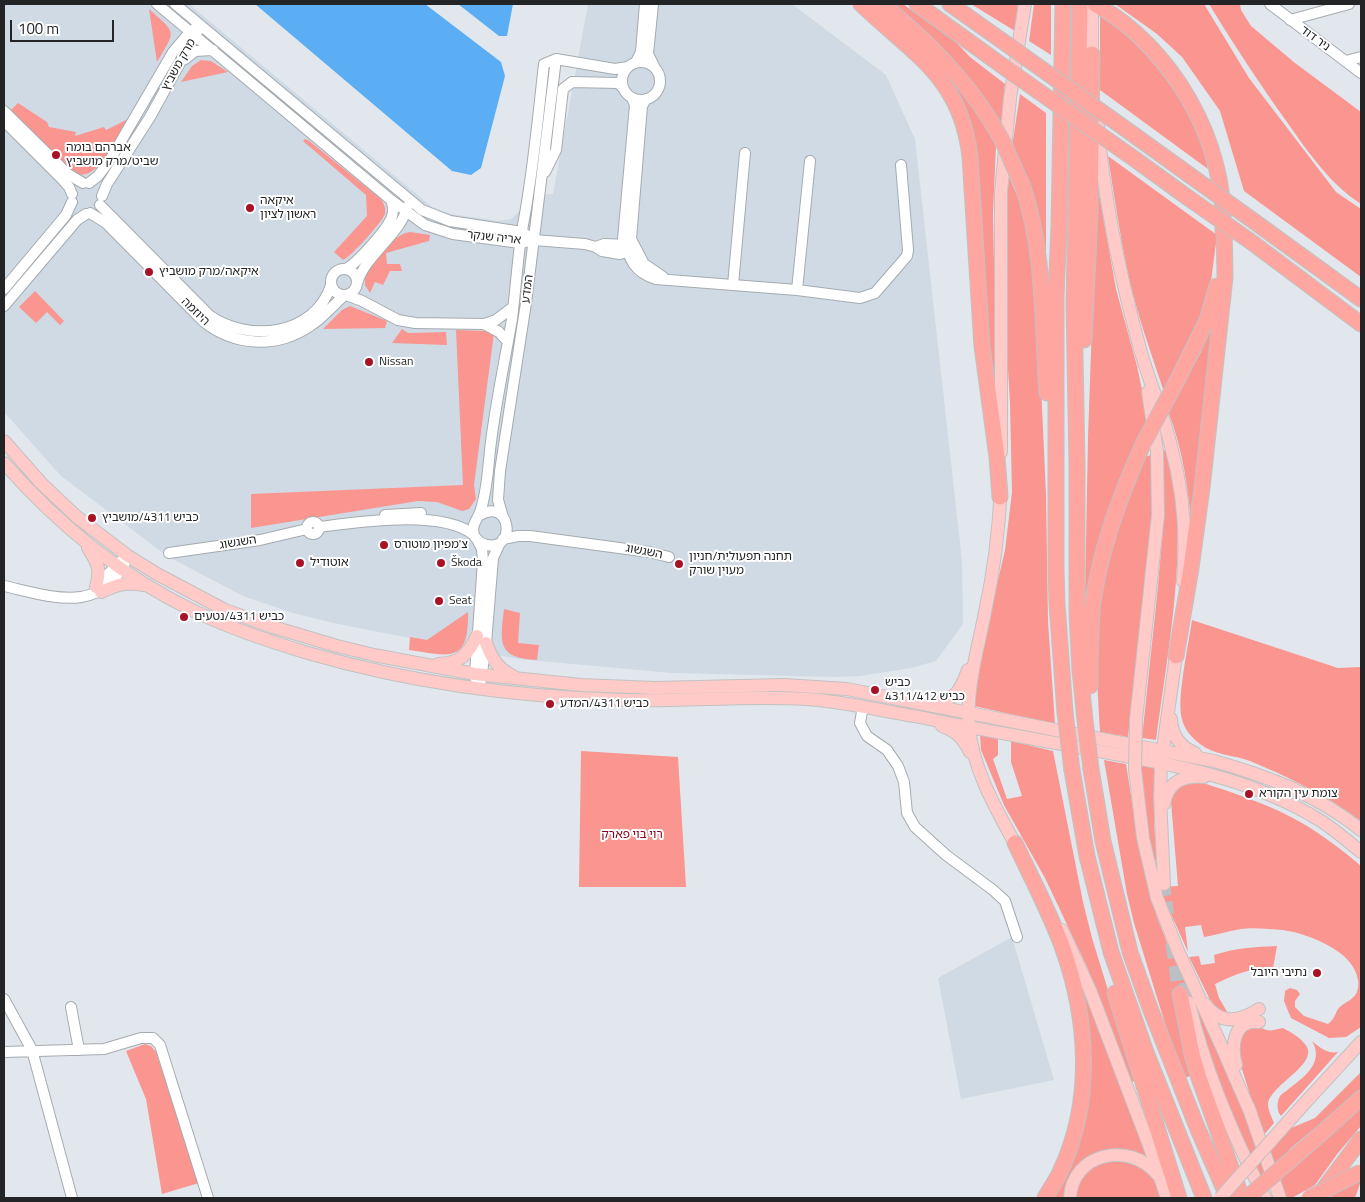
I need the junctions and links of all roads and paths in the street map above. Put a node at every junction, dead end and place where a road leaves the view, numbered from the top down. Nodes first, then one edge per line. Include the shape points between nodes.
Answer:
1 (157, 4) edge
2 (175, 4) edge
3 (645, 4) edge
4 (653, 4) edge
5 (861, 4) edge
6 (882, 4) edge
7 (917, 4) edge
8 (950, 4) edge
9 (1025, 4) edge
10 (1063, 4) edge
11 (1080, 4) edge
12 (1094, 4) edge
13 (1270, 4) edge
14 (1349, 4) edge
15 (169, 14) junction
16 (1290, 20) junction
17 (201, 24) junction
18 (193, 34) junction
19 (213, 50) junction
20 (173, 52) junction
21 (1092, 54) junction
22 (1361, 57) edge
23 (556, 59) junction
24 (1346, 61) junction
25 (179, 65) junction
26 (632, 65) junction
27 (654, 66) junction
28 (1361, 73) edge
29 (623, 88) junction
30 (632, 98) junction
31 (646, 99) junction
32 (4, 111) edge
33 (4, 121) edge
34 (745, 154) dead end
35 (810, 161) dead end
36 (901, 165) dead end
37 (542, 179) junction
38 (86, 183) junction
39 (405, 196) junction
40 (72, 198) junction
41 (391, 200) junction
42 (101, 201) junction
43 (526, 209) junction
44 (88, 213) junction
45 (406, 213) junction
46 (1224, 222) junction
47 (425, 225) junction
48 (496, 228) junction
49 (522, 232) junction
50 (391, 234) junction
51 (498, 240) junction
52 (534, 240) junction
53 (520, 243) junction
54 (628, 247) junction
55 (519, 258) junction
56 (346, 269) junction
57 (358, 283) junction
58 (331, 285) junction
59 (733, 285) junction
60 (4, 289) edge
61 (797, 290) junction
62 (345, 295) junction
63 (1361, 299) edge
64 (4, 306) edge
65 (373, 307) junction
66 (513, 307) junction
67 (484, 324) junction
68 (1361, 324) edge
69 (508, 342) junction
70 (1140, 350) junction
71 (4, 441) edge
72 (4, 463) edge
73 (1077, 464) junction
74 (1000, 497) junction
75 (478, 516) junction
76 (505, 520) junction
77 (343, 524) junction
78 (530, 536) junction
79 (476, 538) junction
80 (82, 540) junction
81 (502, 541) junction
82 (169, 553) dead end
83 (128, 556) junction
84 (669, 557) dead end
85 (119, 568) junction
86 (1056, 576) junction
87 (4, 586) edge
88 (148, 586) junction
89 (98, 590) junction
90 (981, 632) junction
91 (482, 639) junction
92 (1176, 656) junction
93 (424, 665) junction
94 (479, 674) junction
95 (523, 680) junction
96 (478, 688) junction
97 (922, 704) junction
98 (1170, 705) junction
99 (863, 706) junction
100 (969, 713) junction
101 (918, 717) junction
102 (1088, 720) junction
103 (969, 726) junction
104 (1162, 757) junction
105 (1214, 761) junction
106 (980, 772) junction
107 (1220, 778) junction
108 (1080, 820) junction
109 (1361, 830) edge
110 (1161, 836) junction
111 (1015, 843) junction
112 (1361, 852) edge
113 (1164, 884) tunnel mouth
114 (1017, 937) dead end
115 (1189, 976) junction
116 (1184, 996) joint
117 (4, 999) edge
118 (71, 1007) dead end
119 (1361, 1042) edge
120 (32, 1050) junction
121 (79, 1050) junction
122 (4, 1052) edge
123 (1361, 1098) edge
124 (1251, 1114) junction
125 (1361, 1140) edge
126 (1361, 1172) edge
127 (1163, 1184) junction
128 (72, 1198) edge
129 (208, 1198) edge
130 (1045, 1198) edge
131 (1070, 1198) edge
132 (1167, 1198) edge
133 (1179, 1198) edge
134 (1204, 1198) edge
135 (1220, 1198) edge
136 (1228, 1198) edge
137 (1242, 1198) edge
138 (1247, 1198) edge
139 (1265, 1198) edge
140 (1280, 1198) edge
141 (1309, 1198) edge
142 (1318, 1198) edge

1 - 15 street, אריה שנקר
2 - 17 street, אריה שנקר
3 - 26 street via 641,52
4 - 27 street via 648,54
5 - 74 highway via 937,74 952,96 965,128 970,157 982,346
6 - 86 highway, bridge via 944,59 968,87 1003,142 1022,187 1040,264
7 - 68 highway, bridge
8 - 63 highway, bridge
9 - 74 main road via 1000,192
10 - 86 highway via 1056,296
11 - 73 highway via 1074,304
12 - 21 main road
12 - 46 highway via 1126,24 1146,44 1175,78 1194,108 1215,164
13 - 16 street, ניר דוד
14 - 16 street
15 - 18 street, אריה שנקר
15 - 20 street via 178,31
16 - 24 street, ניר דוד
17 - 18 street, מרק משביץ
17 - 39 street, אריה שנקר
18 - 19 street, אריה שנקר
18 - 20 street, מרק משביץ
18 - 25 street, מרק משביץ
19 - 25 street via 195,51
19 - 41 street, אריה שנקר
20 - 38 street, מרק משביץ via 110,160 98,176
21 - 70 main road via 1103,184
21 - 73 highway via 1090,213
22 - 24 street
23 - 26 street via 615,69
23 - 37 street, המדע
23 - 43 street, המדע via 544,64
24 - 28 street, ניר דוד
25 - 42 street, מרק משביץ via 107,184
26 - 27 street via 649,63
26 - 29 street via 623,75
27 - 31 street via 661,83 656,94
29 - 30 street
29 - 37 street via 618,84 572,82 563,89 556,150
30 - 31 street
30 - 54 street via 635,105 623,239
31 - 54 street via 642,106
32 - 38 street via 68,174
33 - 40 street via 69,187
34 - 59 street
35 - 61 street
36 - 61 street via 908,250 902,263 869,297
37 - 52 street, המדע
38 - 40 street, מרק משביץ via 74,188
38 - 42 street via 97,186
39 - 45 street
39 - 48 street, אריה שנקר via 422,210 441,218
40 - 44 street via 79,212
40 - 60 street, מרק משביץ via 66,215
41 - 45 street, אריה שנקר
41 - 56 street via 393,212 389,223 361,257
42 - 44 street, מרק משביץ via 96,211
42 - 58 street, היוזמה via 209,315 232,328 263,332 301,322 315,310
43 - 48 street via 512,225
43 - 49 street, המדע
44 - 62 street, היוזמה via 106,223 202,321 215,330 244,341 261,342 295,334 318,320
44 - 64 street, מרק משביץ via 77,220
45 - 47 street, אריה שנקר
45 - 50 street
46 - 92 highway via 1225,277 1202,488
46 - 102 highway, bridge via 1223,248 1207,320 1144,442 1116,513 1098,572 1090,638
47 - 50 street via 409,224
47 - 51 street, אריה שנקר via 453,234
48 - 49 street, אריה שנקר
49 - 52 street, אריה שנקר
49 - 53 street, המדע
50 - 57 street via 364,268
51 - 53 street, אריה שנקר
51 - 55 street via 512,247
52 - 53 street, אריה שנקר
52 - 54 street
52 - 76 street, המדע via 500,471 498,500
53 - 55 street, המדע
54 - 59 street via 637,269 649,276
55 - 66 street, המדע
56 - 57 street via 355,274
56 - 58 street via 335,272
57 - 62 street via 354,292
57 - 65 street
58 - 62 street via 338,294
59 - 61 street
62 - 65 street
65 - 67 street via 405,322
66 - 67 street via 496,320
66 - 69 street, המדע
67 - 69 street via 500,332
69 - 75 street, המדע via 495,413 486,492
70 - 92 main road via 1171,446 1180,490 1185,548
70 - 115 main road, bridge via 1158,451 1158,515 1136,720 1135,770 1151,877
71 - 83 main road via 66,508
72 - 80 main road
73 - 102 highway via 1077,614 1080,672
74 - 90 main road via 994,564
75 - 76 street via 489,511
75 - 77 street via 461,519 403,513
75 - 79 street via 473,526
76 - 78 street, השגשוג via 516,531
76 - 81 street via 507,531
77 - 79 street via 431,520 456,524
77 - 82 street, השגשוג via 319,527 311,522 307,530
78 - 81 street, השגשוג
78 - 84 street, השגשוג
79 - 81 street via 486,545
79 - 91 street via 482,549 483,561
80 - 85 main road
80 - 89 main road via 95,559 100,575
81 - 91 street via 493,558
83 - 85 street
83 - 93 main road via 202,600 245,618 337,646
85 - 88 main road
85 - 89 street via 112,582
86 - 108 highway, bridge via 1064,712
87 - 89 street via 57,598 78,597
88 - 89 main road via 128,583
88 - 96 main road via 223,624 288,647 389,673
90 - 97 main road via 963,684 956,694 942,702
90 - 100 main road
91 - 93 main road via 461,658 446,664
91 - 94 street
91 - 95 main road via 498,666
92 - 98 main road
93 - 94 main road
94 - 95 main road
94 - 96 street
95 - 97 main road via 630,687 807,686 847,689
96 - 99 main road via 571,698 787,698
97 - 100 main road
98 - 104 main road
98 - 105 main road via 1173,732 1180,744
99 - 101 main road
99 - 114 street via 860,724 867,736 887,750 898,766 904,782 907,813 915,827 1005,901
100 - 103 main road
100 - 104 main road
101 - 103 main road
101 - 106 main road via 959,735
102 - 136 highway, bridge via 1103,842 1130,952 1186,1100
103 - 104 main road
103 - 106 main road
104 - 105 main road
104 - 107 main road
104 - 110 main road
105 - 109 main road via 1262,775 1304,793
106 - 111 main road
107 - 110 main road via 1197,776 1172,785 1165,802
107 - 112 main road via 1274,797 1307,813
108 - 133 highway via 1112,985
108 - 134 highway via 1111,952 1147,1055
110 - 113 main road
111 - 127 main road via 1078,963
111 - 130 highway via 1062,946 1082,1027 1078,1117 1060,1172
115 - 124 main road
115 - 124 main road via 1208,1008 1217,1016 1233,1020 1259,1016 1243,1025 1233,1043 1235,1062
116 - 137 highway via 1192,1054
116 - 139 main road, bridge via 1217,1091
117 - 120 street
118 - 121 street
119 - 135 main road, bridge
120 - 121 street
120 - 122 street
120 - 128 street
121 - 129 street via 104,1049 149,1037 157,1041
123 - 138 highway, bridge
124 - 140 main road
125 - 142 highway
126 - 141 highway, bridge
127 - 131 main road via 1142,1160 1126,1155 1109,1155 1086,1166 1077,1177
127 - 132 main road

